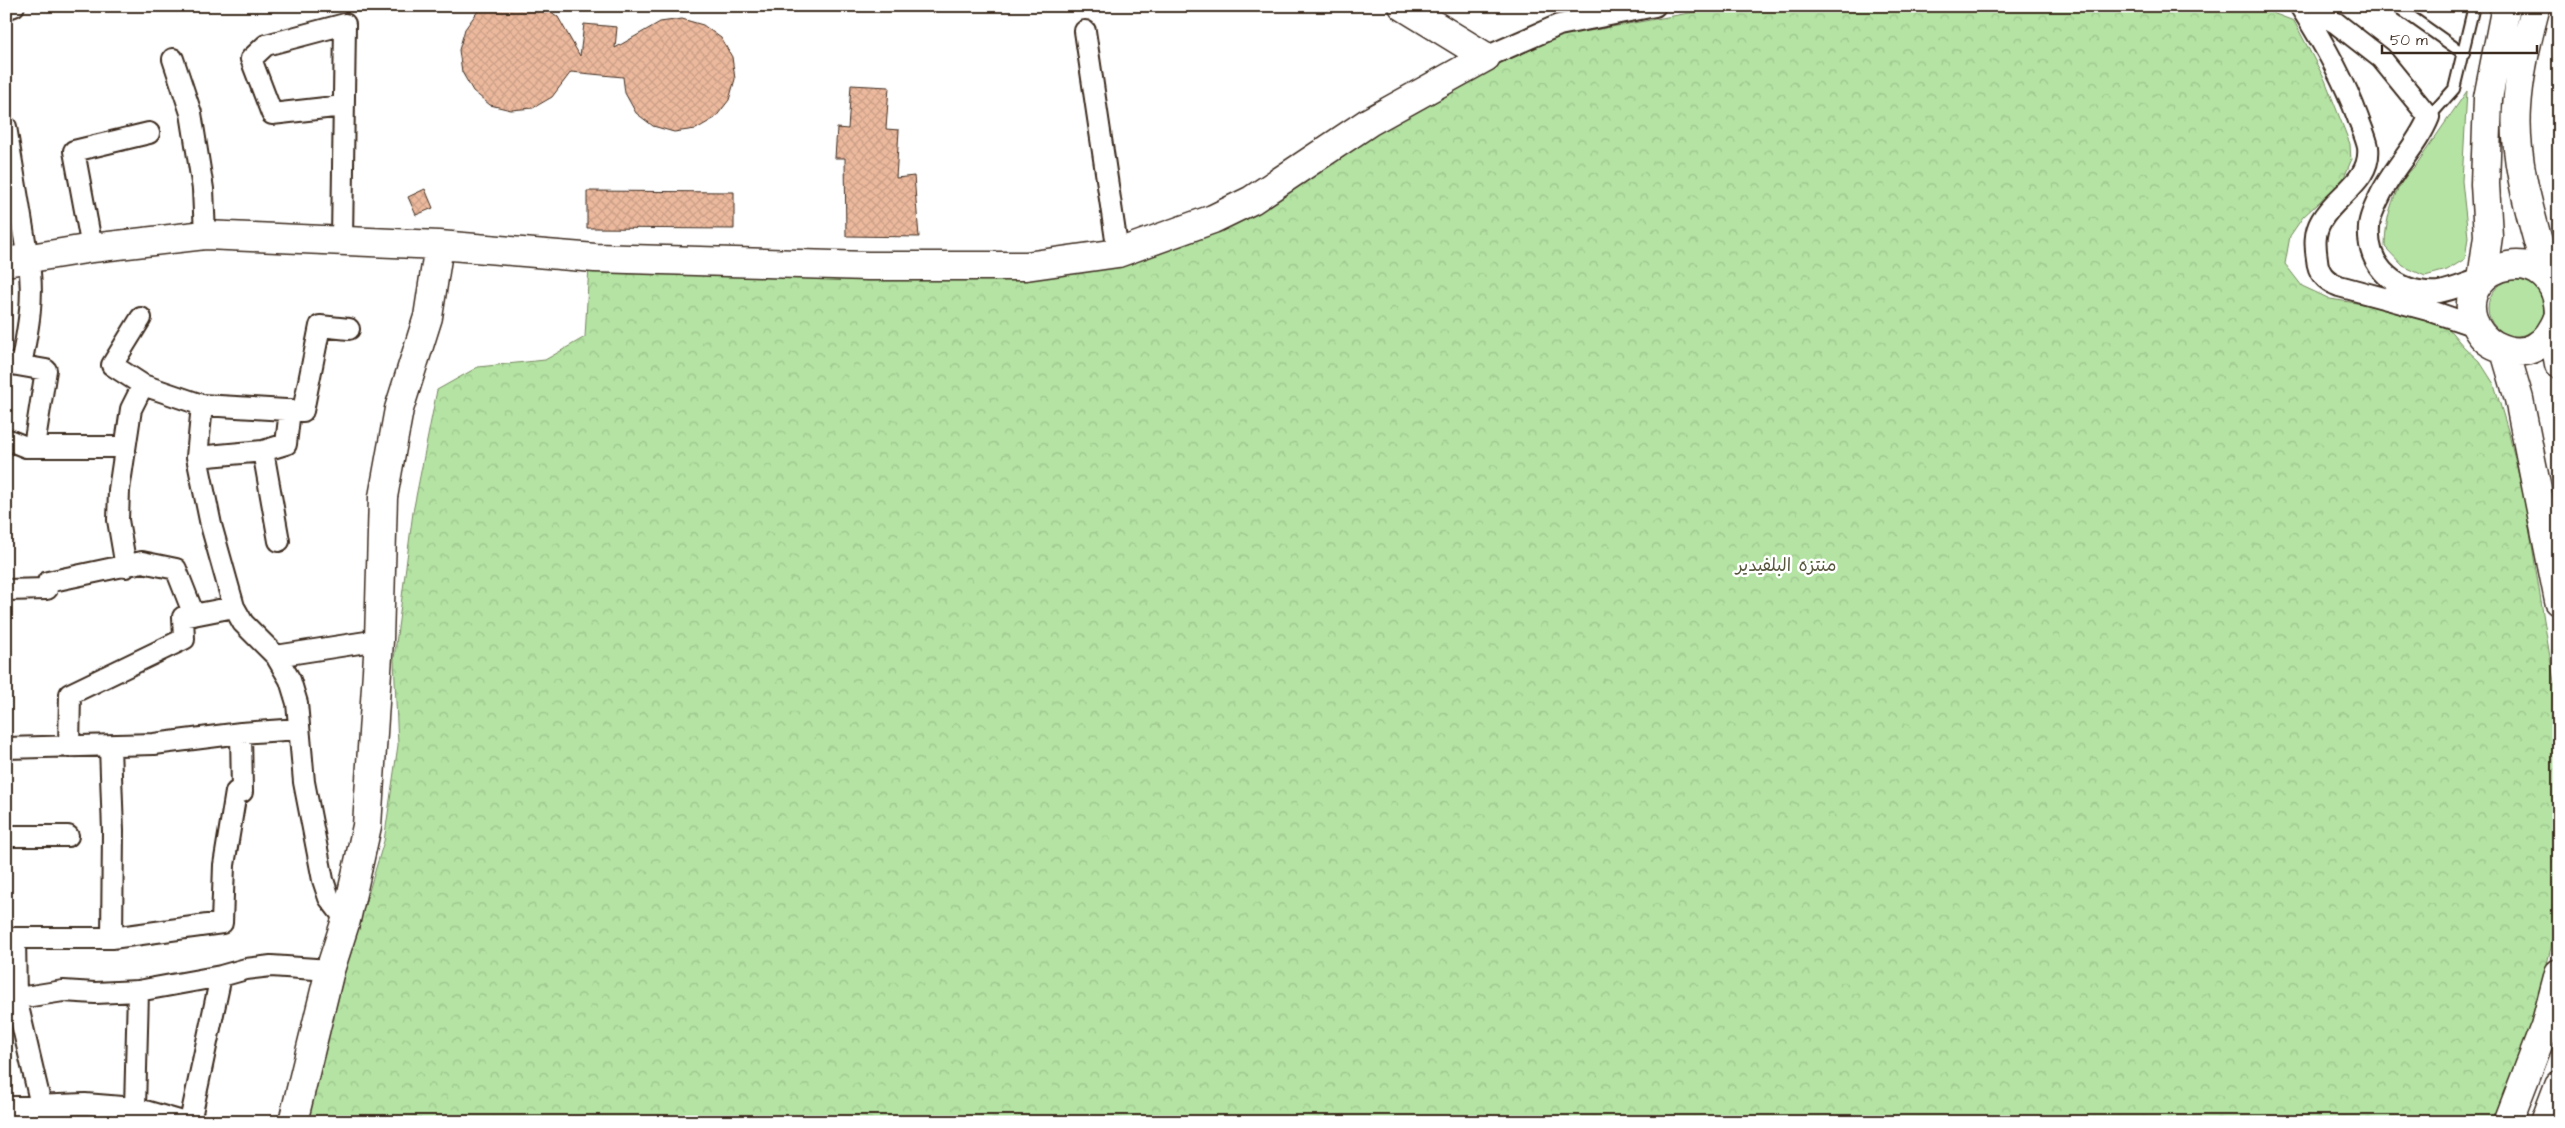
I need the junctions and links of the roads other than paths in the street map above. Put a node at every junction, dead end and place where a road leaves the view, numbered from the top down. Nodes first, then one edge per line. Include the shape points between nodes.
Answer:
1 (14, 6) edge
2 (1403, 6) edge
3 (1655, 6) edge
4 (2300, 6) edge
5 (2308, 6) edge
6 (2396, 6) edge
7 (2474, 6) edge
8 (2506, 6) edge
9 (2536, 6) edge
10 (6, 8) edge
11 (1085, 31) dead end
12 (2464, 54) junction
13 (1486, 57) junction
14 (172, 60) dead end
15 (343, 106) junction
16 (2429, 117) junction
17 (6, 128) edge
18 (149, 133) dead end
19 (205, 235) junction
20 (342, 240) junction
21 (439, 245) junction
22 (92, 248) junction
23 (1118, 253) junction
24 (21, 260) edge
25 (2548, 278) junction
26 (2482, 279) junction
27 (141, 318) dead end
28 (2557, 320) edge
29 (2475, 326) junction
30 (350, 329) dead end
31 (2505, 351) junction
32 (14, 364) edge
33 (2559, 364) edge
34 (143, 385) junction
35 (202, 405) junction
36 (290, 410) junction
37 (6, 439) edge
38 (30, 446) junction
39 (125, 447) junction
40 (263, 451) junction
41 (197, 456) junction
42 (279, 540) dead end
43 (126, 567) junction
44 (6, 590) edge
45 (2559, 600) edge
46 (234, 607) junction
47 (194, 615) junction
48 (379, 640) junction
49 (276, 656) junction
50 (299, 729) junction
51 (241, 733) junction
52 (69, 747) junction
53 (110, 747) junction
54 (6, 748) edge
55 (6, 836) edge
56 (68, 836) dead end
57 (346, 920) junction
58 (10, 938) edge
59 (112, 938) junction
60 (330, 970) junction
61 (2559, 973) edge
62 (221, 976) junction
63 (138, 991) junction
64 (11, 999) edge
65 (2559, 1085) edge
66 (40, 1105) junction
67 (6, 1107) edge
68 (135, 1108) junction
69 (183, 1122) edge
70 (190, 1122) edge
71 (293, 1122) edge
72 (2508, 1122) edge
73 (2545, 1122) edge

1 - 10 street
2 - 13 street
3 - 13 street via 1560,25
4 - 29 street via 2346,85 2368,147 2364,170 2357,183 2321,221 2315,244 2319,272 2328,282 2339,286
5 - 16 street via 2381,58
6 - 12 lane
7 - 12 lane
8 - 26 street via 2488,98 2485,193 2488,236
9 - 25 street via 2527,41 2517,109 2520,166
11 - 23 street
12 - 16 lane via 2454,89
13 - 23 street via 1343,138 1252,200 1213,220
14 - 19 street via 192,113 203,190
15 - 15 street via 345,24 266,45 251,59 272,114
15 - 20 street
16 - 26 street via 2423,132 2379,197 2369,225 2371,254 2384,274 2402,287 2440,292
17 - 24 street
18 - 22 street via 74,151
19 - 20 street
19 - 22 street
20 - 21 street
21 - 23 street via 595,258 868,266 1026,266
21 - 48 street via 428,316 409,373 389,456 383,498
22 - 24 street
24 - 32 street via 32,280 30,315
25 - 26 street via 2537,269 2515,264 2494,270
25 - 28 street via 2559,298
26 - 29 street via 2472,306
27 - 34 street via 112,365
28 - 31 street via 2540,345 2529,350
28 - 33 street
29 - 31 street via 2488,342
30 - 36 street via 320,326 303,412
31 - 45 street via 2519,399
32 - 38 street via 46,370
34 - 35 street
34 - 39 street via 131,409
35 - 36 street
35 - 41 street
36 - 40 street via 286,444
37 - 38 street
38 - 39 street
39 - 43 street via 118,520
40 - 41 street
40 - 42 street
41 - 46 street via 210,525
43 - 44 street via 48,582 47,589
43 - 47 street via 142,562 176,569
46 - 47 street
46 - 49 street via 243,623
47 - 52 street via 183,617 184,639 70,694
48 - 49 street
48 - 57 street via 367,826
49 - 50 street via 290,680 297,703
50 - 51 street
50 - 57 street via 304,782 323,880 329,898
51 - 53 street
51 - 59 street via 242,792 236,792 225,856 222,922
52 - 53 street
52 - 54 street
53 - 59 street
55 - 56 street
57 - 60 street
58 - 59 street
58 - 64 street
60 - 62 street via 271,966
60 - 71 street
61 - 72 street via 2545,1026
62 - 63 street
62 - 70 street
63 - 64 street via 63,991
63 - 68 street
64 - 66 street
65 - 73 street
66 - 67 street
66 - 68 street
68 - 69 street

